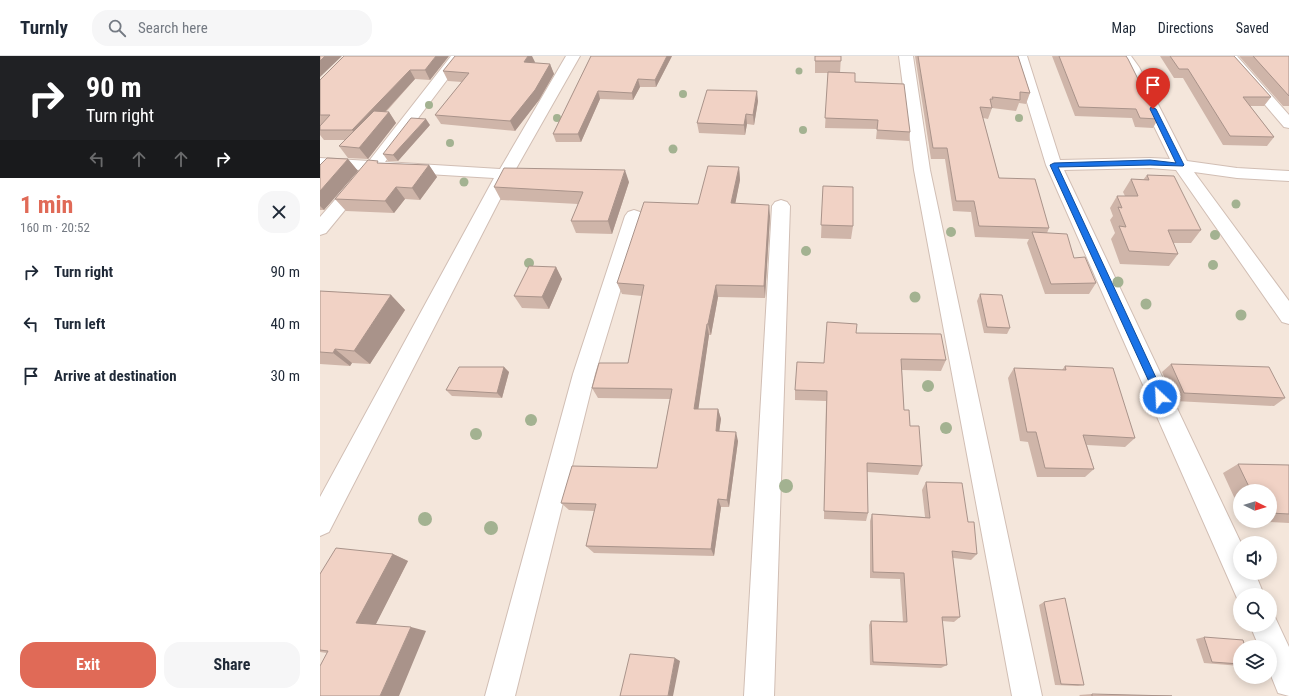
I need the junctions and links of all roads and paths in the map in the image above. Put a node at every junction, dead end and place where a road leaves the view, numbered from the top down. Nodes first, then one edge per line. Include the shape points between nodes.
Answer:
1 (458, 56) edge
2 (573, 56) edge
3 (906, 56) edge
4 (1020, 56) edge
5 (1124, 56) edge
6 (1230, 56) edge
7 (1289, 124) edge
8 (320, 163) edge
9 (374, 165) junction
10 (1054, 165) junction
11 (1181, 165) junction
12 (505, 174) junction
13 (1289, 176) edge
14 (781, 206) dead end
15 (634, 216) dead end
16 (320, 229) edge
17 (1289, 316) edge
18 (320, 523) edge
19 (1233, 557) edge
20 (1267, 632) edge
21 (1289, 682) edge
22 (500, 696) edge
23 (759, 696) edge
24 (1027, 696) edge

1 - 9 street
2 - 12 street
3 - 24 street via 922,170
4 - 10 street
5 - 11 street
6 - 7 street
8 - 9 street
9 - 12 street
9 - 16 street
10 - 11 street via 1150,162
10 - 19 street
11 - 13 street
11 - 17 street
12 - 18 street
14 - 23 street
15 - 22 street via 584,374
20 - 21 street

